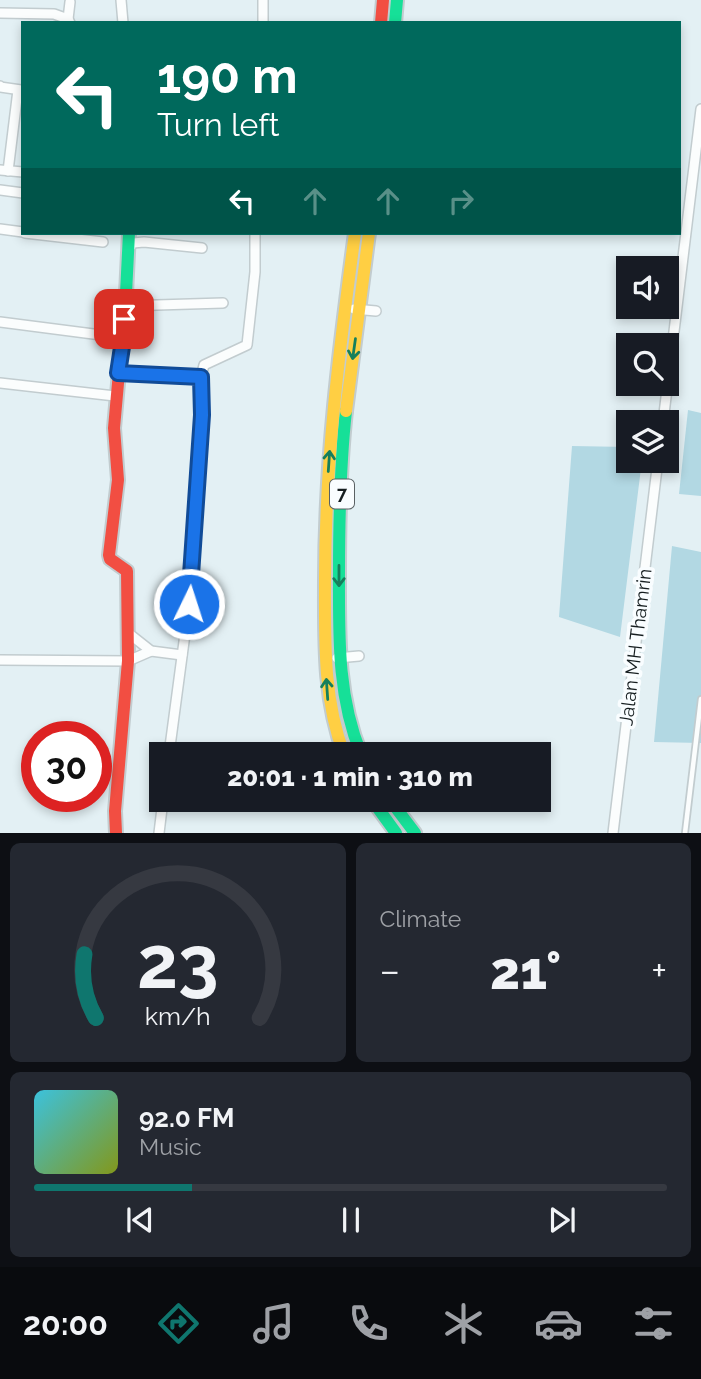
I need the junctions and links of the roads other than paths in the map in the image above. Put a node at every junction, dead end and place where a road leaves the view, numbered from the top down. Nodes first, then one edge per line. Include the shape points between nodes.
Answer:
1 (121, 0) edge
2 (263, 0) edge
3 (383, 0) edge
4 (397, 0) edge
5 (70, 2) dead end
6 (0, 13) edge
7 (34, 18) edge
8 (69, 21) edge
9 (123, 21) edge
10 (262, 21) edge
11 (381, 21) edge
12 (395, 21) edge
13 (0, 86) edge
14 (20, 90) edge
15 (701, 109) edge
16 (4, 171) edge
17 (0, 190) edge
18 (21, 193) edge
19 (0, 229) edge
20 (21, 232) edge
21 (42, 235) edge
22 (129, 235) edge
23 (256, 235) edge
24 (355, 235) edge
25 (369, 235) edge
26 (103, 242) dead end
27 (202, 248) dead end
28 (129, 249) junction
29 (223, 303) dead end
30 (124, 306) junction
31 (352, 309) junction
32 (376, 311) dead end
33 (0, 323) edge
34 (124, 334) junction
35 (118, 373) junction
36 (201, 377) junction
37 (0, 383) edge
38 (116, 397) junction
39 (664, 410) edge
40 (656, 473) edge
41 (127, 632) junction
42 (151, 652) junction
43 (182, 656) junction
44 (359, 656) dead end
45 (340, 658) junction
46 (325, 659) junction
47 (0, 660) edge
48 (128, 662) junction
49 (701, 699) edge
50 (171, 742) edge
51 (339, 742) edge
52 (355, 742) edge
53 (162, 812) edge
54 (381, 812) edge
55 (399, 812) edge
56 (116, 833) edge
57 (159, 833) edge
58 (396, 833) edge
59 (415, 833) edge
60 (613, 833) edge
61 (685, 833) edge

1 - 9 street
2 - 10 street
3 - 11 main road
4 - 12 main road
5 - 8 street
6 - 7 street
7 - 8 street via 54,15
13 - 14 street
14 - 16 street
15 - 39 street
17 - 18 street
19 - 20 street
21 - 26 street
22 - 28 main road
23 - 36 street via 247,345 204,365
24 - 31 main road, 7
25 - 31 main road, 7
27 - 28 street via 144,242 133,243
28 - 30 main road
29 - 30 street
30 - 34 main road
31 - 32 street
31 -> 45 main road, 7 via 341,501
46 -> 31 main road, 7 via 328,458
33 - 34 street
34 - 35 main road
35 - 36 street
35 - 38 main road
36 - 43 street via 202,415
37 - 38 street
38 - 41 main road via 118,480 108,555 127,571
40 - 60 street, Jalan MH Thamrin
41 - 42 street
41 - 48 main road
42 - 43 street
42 - 48 street
43 - 50 street
44 - 45 street
45 - 46 street
45 - 52 main road, 7 via 343,702
51 -> 46 main road, 7 via 328,704
47 - 48 street
48 - 56 main road
49 - 61 lane
53 - 57 street
54 - 58 main road
55 - 59 main road

